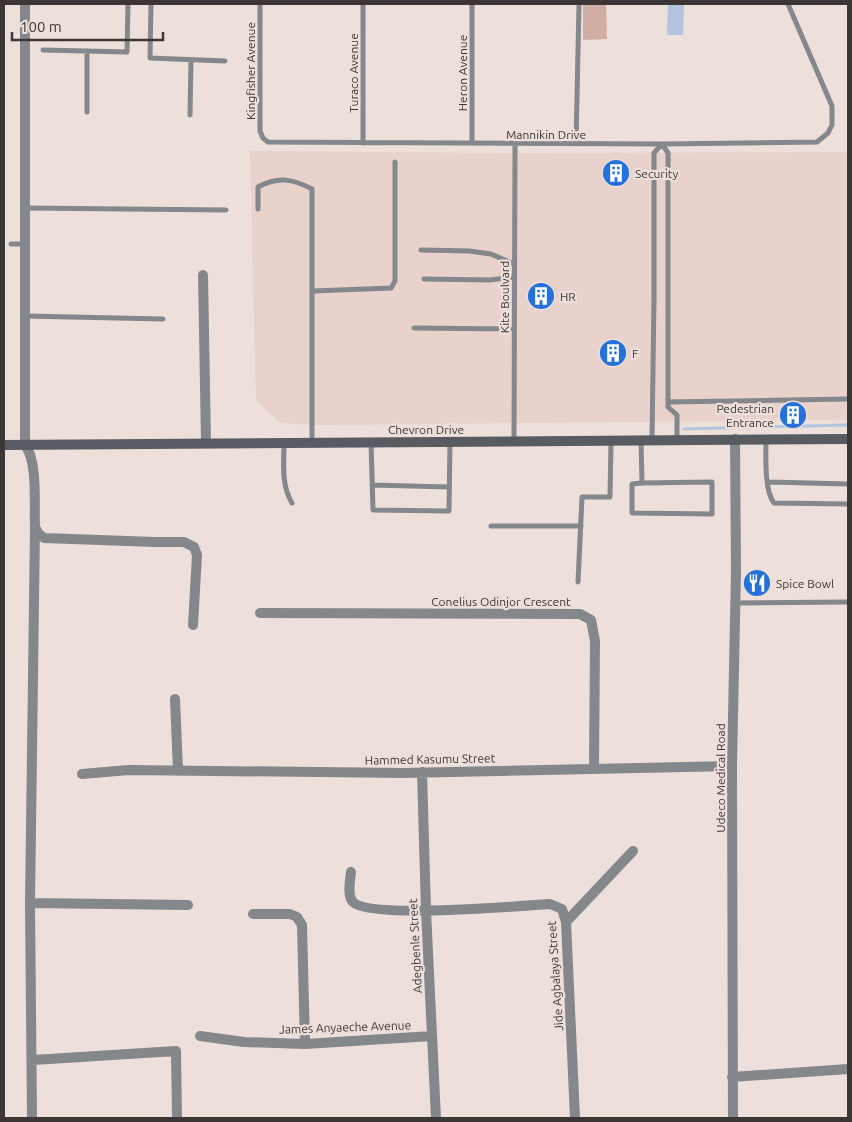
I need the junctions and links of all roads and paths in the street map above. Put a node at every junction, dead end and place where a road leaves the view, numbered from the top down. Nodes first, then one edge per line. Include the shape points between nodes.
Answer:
1 (25, 4) edge
2 (128, 4) edge
3 (151, 4) edge
4 (260, 4) edge
5 (363, 4) edge
6 (472, 4) edge
7 (579, 4) edge
8 (788, 4) edge
9 (43, 50) dead end
10 (88, 51) junction
11 (191, 60) junction
12 (225, 61) dead end
13 (87, 112) dead end
14 (190, 115) dead end
15 (262, 138) joint
16 (362, 143) junction
17 (472, 143) junction
18 (515, 143) junction
19 (576, 144) junction
20 (662, 144) junction
21 (396, 162) dead end
22 (25, 208) junction
23 (258, 209) dead end
24 (226, 210) dead end
25 (11, 244) dead end
26 (25, 244) junction
27 (421, 250) dead end
28 (514, 264) junction
29 (203, 275) dead end
30 (514, 277) junction
31 (424, 279) dead end
32 (312, 291) junction
33 (25, 316) junction
34 (163, 319) dead end
35 (414, 328) dead end
36 (514, 329) junction
37 (848, 399) edge
38 (668, 402) junction
39 (735, 439) junction
40 (766, 439) junction
41 (848, 439) edge
42 (612, 440) junction
43 (646, 440) junction
44 (678, 440) junction
45 (371, 441) junction
46 (450, 441) junction
47 (514, 441) junction
48 (284, 442) junction
49 (312, 442) junction
50 (206, 443) junction
51 (4, 445) edge
52 (25, 445) junction
53 (768, 482) junction
54 (642, 483) junction
55 (848, 484) edge
56 (372, 485) junction
57 (449, 487) junction
58 (292, 503) dead end
59 (848, 504) edge
60 (492, 526) dead end
61 (581, 526) junction
62 (35, 527) junction
63 (578, 582) dead end
64 (848, 602) edge
65 (736, 604) junction
66 (260, 613) dead end
67 (193, 625) dead end
68 (175, 699) dead end
69 (732, 766) junction
70 (594, 769) junction
71 (178, 770) junction
72 (422, 772) junction
73 (82, 774) dead end
74 (634, 851) dead end
75 (351, 872) dead end
76 (30, 903) junction
77 (188, 905) dead end
78 (426, 910) junction
79 (253, 914) dead end
80 (566, 922) junction
81 (200, 1036) dead end
82 (432, 1036) junction
83 (305, 1044) junction
84 (32, 1060) junction
85 (848, 1069) edge
86 (732, 1077) junction
87 (32, 1118) edge
88 (177, 1118) edge
89 (436, 1118) edge
90 (575, 1118) edge
91 (733, 1118) edge

1 - 22 street
2 - 10 lane via 126,52
3 - 11 lane via 150,58
4 - 15 lane, Kingfisher Avenue
5 - 16 lane, Turaco Avenue
6 - 17 lane, Heron Avenue
7 - 19 lane
8 - 20 lane, Mannikin Drive via 832,106 832,125 828,133 817,142
9 - 10 lane
10 - 13 lane
11 - 12 lane
11 - 14 lane
15 - 16 lane, Mannikin Drive via 268,142
16 - 17 lane, Mannikin Drive
17 - 18 lane, Mannikin Drive
18 - 19 lane, Mannikin Drive
18 - 28 lane, Kite Boulvard
19 - 20 lane, Mannikin Drive
20 - 38 lane via 668,153
20 - 43 lane via 654,153
21 - 32 lane via 395,281 391,288
22 - 24 lane
22 - 26 street
23 - 32 lane via 258,186 266,182 282,179 312,189
25 - 26 lane
26 - 33 street
27 - 28 lane via 492,254
28 - 30 lane, Kite Boulvard
29 - 50 street
30 - 31 lane
30 - 36 lane, Kite Boulvard
32 - 49 lane
33 - 34 lane
33 - 52 street
35 - 36 lane
36 - 47 lane, Kite Boulvard
37 - 38 lane
38 - 44 lane via 668,407 677,415
39 - 40 main road, Chevron Drive
39 - 44 main road, Chevron Drive
39 - 65 street, Udeco Medical Road
40 - 41 main road, Chevron Drive
40 - 53 lane
42 - 43 main road, Chevron Drive
42 - 47 main road, Chevron Drive
42 - 61 lane via 610,497 582,497
43 - 44 main road, Chevron Drive
43 - 54 lane
45 - 46 main road, Chevron Drive
45 - 49 main road, Chevron Drive
45 - 56 lane
46 - 47 main road, Chevron Drive
46 - 57 lane
48 - 49 main road, Chevron Drive
48 - 50 main road, Chevron Drive
48 - 58 lane via 284,483
50 - 52 main road, Chevron Drive
51 - 52 main road, Chevron Drive
52 - 62 street via 33,460
53 - 55 lane
53 - 59 lane via 770,498 774,502
54 - 54 lane via 712,482 712,514 632,514 632,484
56 - 57 lane
56 - 57 lane via 373,510 449,511
60 - 61 lane
61 - 63 lane
62 - 67 street via 44,538 184,542 194,546 197,555
62 - 76 street
64 - 65 lane
65 - 69 street, Udeco Medical Road
66 - 70 street, Conelius Odinjor Crescent via 580,614 591,620 595,641
68 - 71 street
69 - 70 street, Hammed Kasumu Street
69 - 86 street, Udeco Medical Road
70 - 72 street, Hammed Kasumu Street
71 - 72 street, Hammed Kasumu Street
71 - 73 street, Hammed Kasumu Street
72 - 78 street, Adegbenle Street
74 - 80 street
75 - 78 street via 350,898 358,906 365,909
76 - 77 street
76 - 84 street
78 - 80 street, Jide Agbalaya Street via 550,904 562,909
78 - 82 street, Adegbenle Street
79 - 83 street via 290,914 297,917 302,925
80 - 90 street, Jide Agbalaya Street
81 - 83 street, James Anyaeche Avenue via 244,1042
82 - 83 street, James Anyaeche Avenue
82 - 89 street, Adegbenle Street
84 - 87 street
84 - 88 street via 176,1051
85 - 86 street
86 - 91 street, Udeco Medical Road

